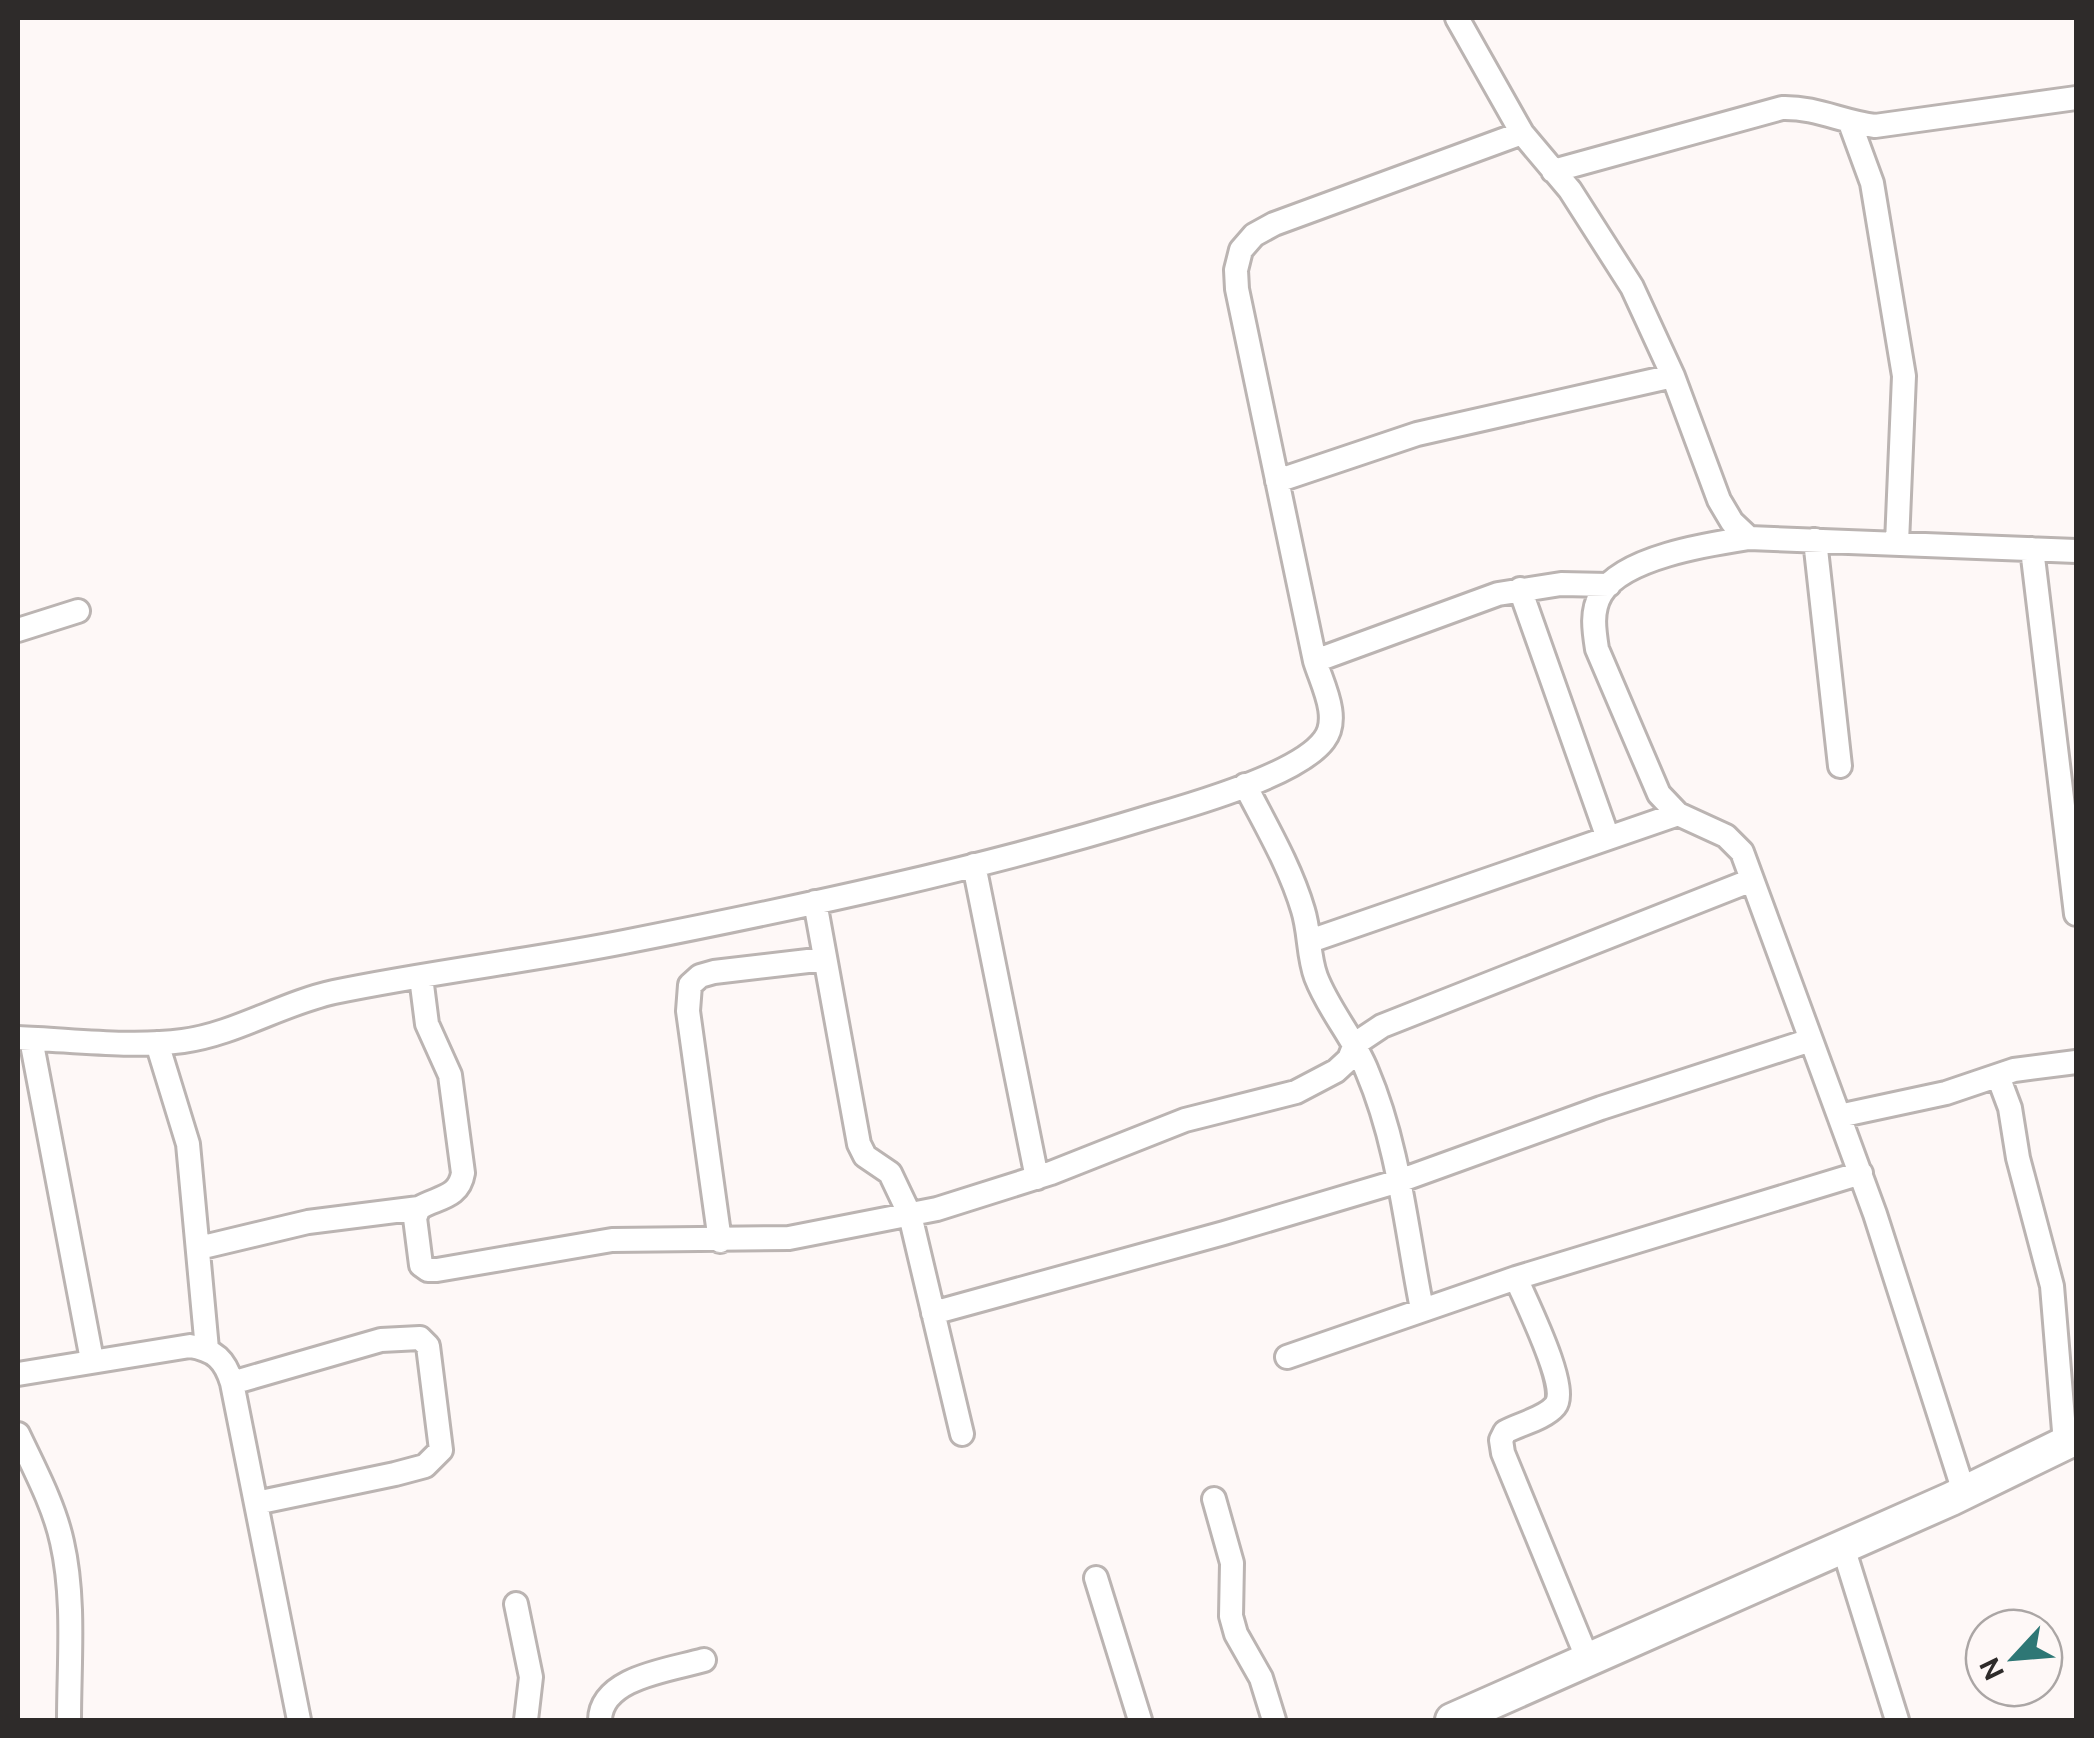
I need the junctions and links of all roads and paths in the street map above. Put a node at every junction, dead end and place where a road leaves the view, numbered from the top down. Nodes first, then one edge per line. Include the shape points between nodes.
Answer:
1 (1457, 18) edge
2 (2076, 98) edge
3 (1850, 123) junction
4 (1522, 133) junction
5 (1553, 171) junction
6 (1673, 376) junction
7 (1277, 480) junction
8 (1748, 538) junction
9 (1816, 540) junction
10 (1897, 542) junction
11 (2032, 549) junction
12 (2076, 551) edge
13 (1609, 586) junction
14 (1520, 590) junction
15 (78, 611) dead end
16 (18, 630) edge
17 (1315, 661) junction
18 (1840, 766) dead end
19 (1245, 785) junction
20 (1678, 814) junction
21 (1608, 838) junction
22 (974, 864) junction
23 (1752, 880) junction
24 (815, 902) junction
25 (2076, 914) edge
26 (1310, 942) junction
27 (825, 959) junction
28 (422, 978) junction
29 (24, 1038) edge
30 (1811, 1040) junction
31 (157, 1043) junction
32 (1355, 1044) junction
33 (2076, 1062) edge
34 (1998, 1076) junction
35 (1840, 1116) junction
36 (1861, 1174) junction
37 (1037, 1178) junction
38 (1399, 1181) junction
39 (419, 1208) junction
40 (910, 1215) junction
41 (720, 1241) junction
42 (199, 1248) junction
43 (1516, 1278) junction
44 (1422, 1309) junction
45 (933, 1313) junction
46 (207, 1349) junction
47 (1287, 1357) dead end
48 (92, 1360) junction
49 (18, 1374) edge
50 (232, 1383) junction
51 (18, 1434) edge
52 (962, 1434) dead end
53 (2071, 1440) edge
54 (1964, 1492) junction
55 (1214, 1498) dead end
56 (256, 1503) junction
57 (1843, 1546) junction
58 (1096, 1578) dead end
59 (516, 1604) dead end
60 (704, 1660) dead end
61 (1588, 1660) junction
62 (69, 1720) edge
63 (299, 1720) edge
64 (526, 1720) edge
65 (600, 1720) edge
66 (1140, 1720) edge
67 (1274, 1720) edge
68 (1452, 1720) edge
69 (1896, 1720) edge

1 - 4 street
2 - 3 street via 1875,126
3 - 5 street via 1818,110 1782,108
3 - 10 street via 1872,183 1904,376
4 - 5 street
4 - 7 street via 1296,214 1254,235 1241,250 1237,289
5 - 6 street via 1632,287
6 - 7 street via 1404,437
6 - 8 street via 1720,500
7 - 17 street
8 - 9 street
8 - 13 street via 1677,552
9 - 10 street
9 - 18 street
10 - 11 street
11 - 12 street
11 - 25 street
13 - 14 street
13 - 20 street via 1596,607 1597,648 1660,794
14 - 17 street
14 - 21 street
15 - 16 street
17 - 19 street via 1330,707 1326,739
19 - 22 street via 1130,824
19 - 26 street via 1297,891
20 - 21 street
20 - 23 street via 1726,836 1742,852
21 - 26 street
22 - 24 street
22 - 37 street
23 - 30 street
23 - 32 street via 1382,1026
24 - 27 street
24 - 28 street
26 - 32 street via 1322,991
27 - 40 street via 859,1144 890,1173
27 - 41 street via 714,972 690,985 688,1011
28 - 31 street via 316,997 200,1038
28 - 39 street via 427,1024 450,1075 462,1173 454,1193
29 - 31 street
29 - 48 street
30 - 35 street
30 - 38 street
31 - 42 street via 188,1144
32 - 37 street via 1336,1071 1296,1092 1185,1120
32 - 38 street
33 - 34 street
34 - 35 street
34 - 53 street via 2052,1286
35 - 36 street
36 - 43 street
36 - 54 street
37 - 40 street
38 - 44 street
38 - 45 street
39 - 41 street via 416,1240 428,1270 612,1240
39 - 42 street via 322,1220
40 - 41 street via 789,1238
40 - 45 street
42 - 46 street
43 - 44 street
43 - 61 street via 1560,1396 1547,1413 1505,1432 1503,1453
44 - 47 street
45 - 52 street
46 - 48 street
46 - 50 street
48 - 49 street
50 - 56 street
50 - 56 street via 382,1340 420,1338 428,1346 441,1450 434,1460
51 - 62 street via 62,1542
53 - 54 main road
54 - 57 main road
55 - 67 street via 1232,1563 1231,1616
56 - 63 street
57 - 61 main road
57 - 69 street
58 - 66 street
59 - 64 street via 531,1677
60 - 65 street via 622,1686 600,1706
61 - 68 main road

